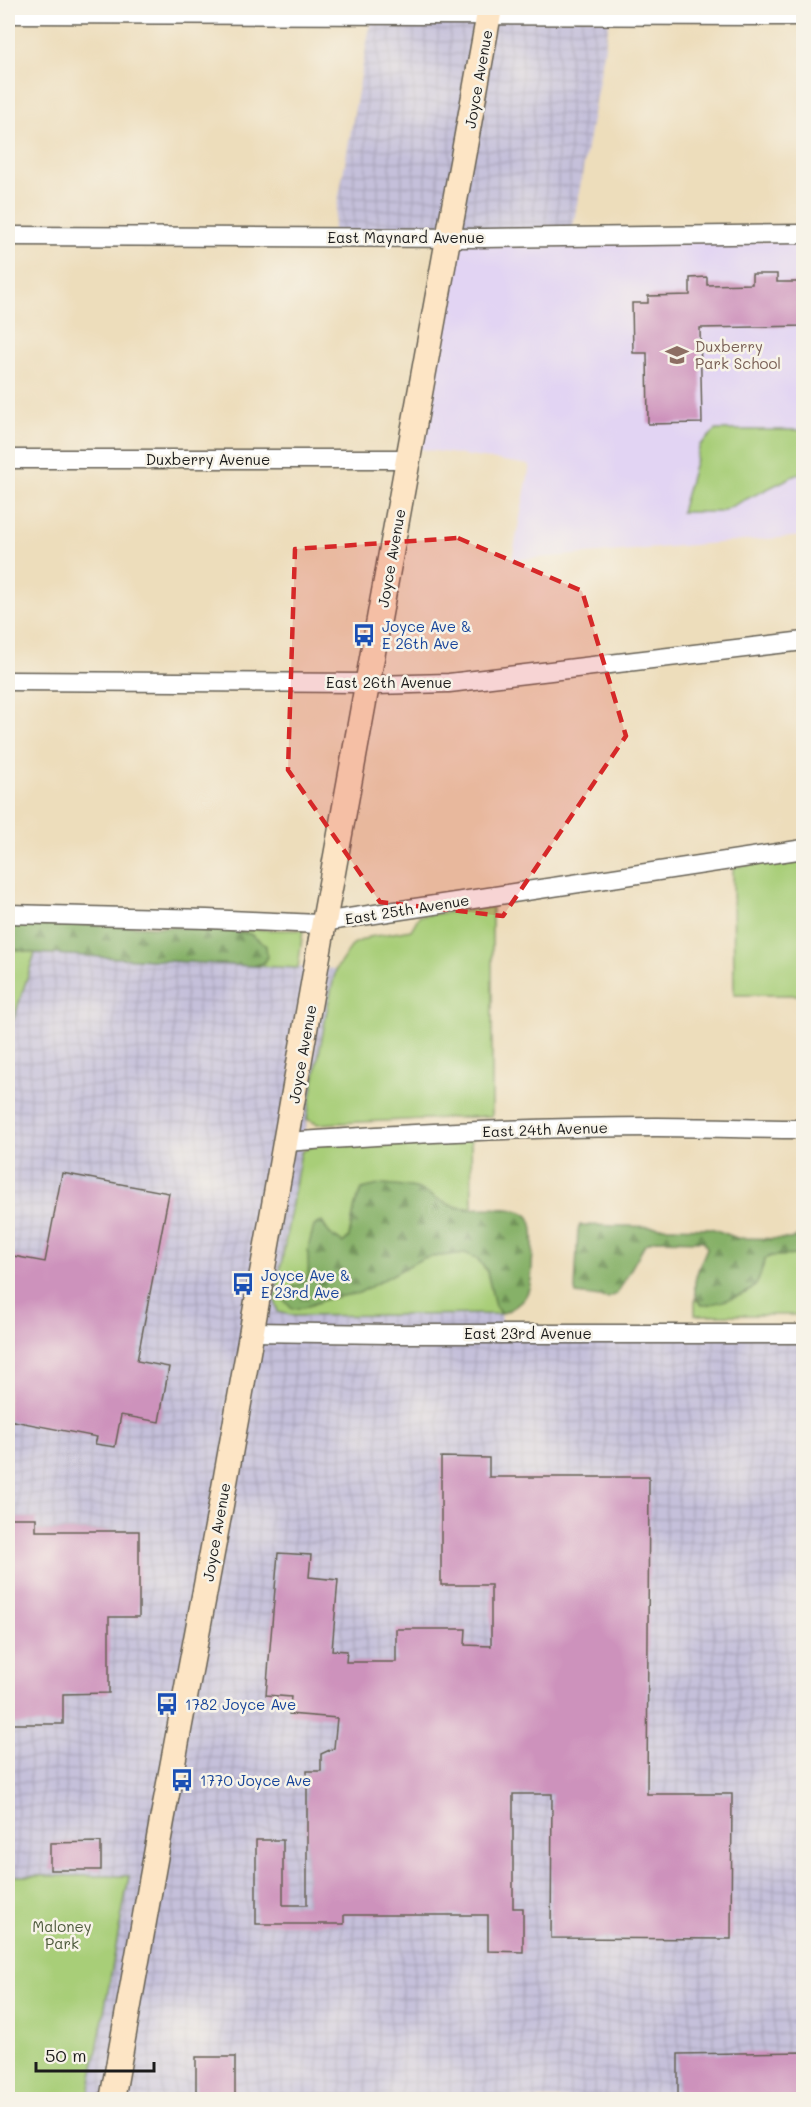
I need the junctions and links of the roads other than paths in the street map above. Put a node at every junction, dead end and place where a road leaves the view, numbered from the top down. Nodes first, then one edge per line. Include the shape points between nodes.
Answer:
1 (490, 11) edge
2 (8, 14) edge
3 (804, 16) edge
4 (804, 234) edge
5 (8, 236) edge
6 (449, 238) junction
7 (8, 459) edge
8 (408, 459) junction
9 (804, 641) edge
10 (8, 681) edge
11 (368, 684) junction
12 (804, 849) edge
13 (8, 914) edge
14 (324, 922) junction
15 (804, 1129) edge
16 (286, 1142) junction
17 (252, 1332) junction
18 (804, 1334) edge
19 (112, 2100) edge

1 - 2 street
1 - 3 street
1 - 6 street, Joyce Avenue
4 - 6 street, East Maynard Avenue
5 - 6 street, East Maynard Avenue
6 - 8 street, Joyce Avenue
7 - 8 street, Duxberry Avenue
8 - 11 street, Joyce Avenue
9 - 11 street, East 26th Avenue via 449,683
10 - 11 street, East 26th Avenue
11 - 14 street, Joyce Avenue
12 - 14 street, East 25th Avenue
13 - 14 street, East 25th Avenue
14 - 16 street, Joyce Avenue
15 - 16 street, East 24th Avenue via 557,1128
16 - 17 street, Joyce Avenue
17 - 18 street, East 23rd Avenue
17 - 19 street, Joyce Avenue

